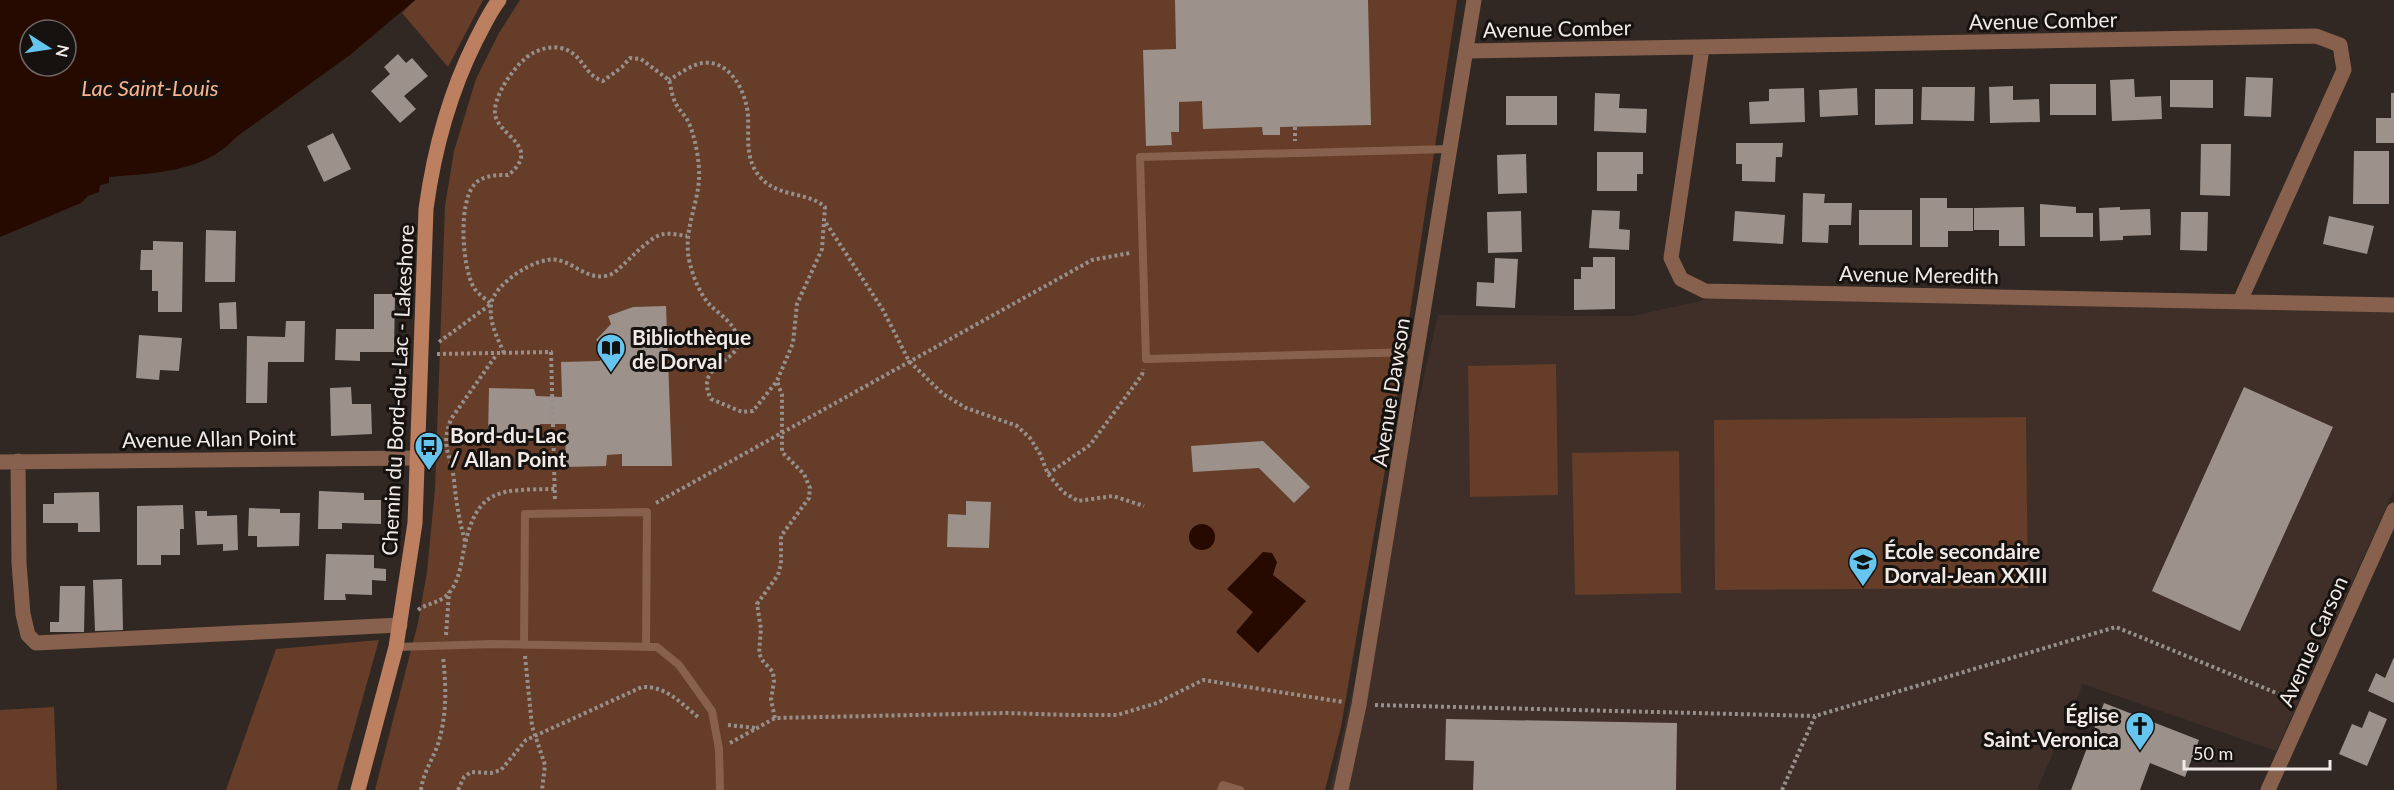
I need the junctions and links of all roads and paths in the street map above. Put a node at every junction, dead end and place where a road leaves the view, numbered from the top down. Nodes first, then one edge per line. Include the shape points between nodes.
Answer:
1 (499, 0) edge
2 (1474, 0) edge
3 (1702, 48) junction
4 (1467, 51) junction
5 (669, 80) junction
6 (1451, 149) junction
7 (825, 222) junction
8 (687, 236) junction
9 (1143, 252) junction
10 (2240, 301) junction
11 (491, 304) junction
12 (2394, 305) edge
13 (1418, 352) junction
14 (497, 353) junction
15 (504, 353) junction
16 (422, 354) junction
17 (1146, 359) junction
18 (909, 361) junction
19 (777, 381) junction
20 (780, 432) junction
21 (418, 458) junction
22 (18, 461) junction
23 (0, 462) edge
24 (1048, 474) junction
25 (555, 489) junction
26 (555, 501) dead end
27 (1144, 506) dead end
28 (2394, 510) edge
29 (647, 512) junction
30 (466, 542) junction
31 (449, 592) junction
32 (400, 625) junction
33 (524, 645) junction
34 (442, 646) junction
35 (396, 647) junction
36 (645, 647) junction
37 (1359, 705) junction
38 (2306, 706) junction
39 (1815, 716) junction
40 (699, 717) dead end
41 (775, 718) junction
42 (724, 725) dead end
43 (757, 728) junction
44 (535, 736) junction
45 (719, 749) junction
46 (358, 790) edge
47 (421, 790) edge
48 (458, 790) edge
49 (542, 790) edge
50 (720, 790) edge
51 (1221, 790) edge
52 (1240, 790) edge
53 (1341, 790) edge
54 (1782, 790) edge
55 (2268, 790) edge

1 - 16 street, Chemin du Bord-du-Lac - Lakeshore via 464,64 431,171 426,209
2 - 4 street, Avenue Dawson
3 - 4 street, Avenue Comber
3 - 10 street, Avenue Meredith via 1671,258 1681,279 1705,291
3 - 10 street, Avenue Comber via 2316,36 2340,45 2344,70
4 - 6 street, Avenue Dawson
5 - 7 path via 702,63 724,67 743,96 748,113 748,155 757,174 793,196 820,202 825,207
5 - 8 path via 696,148 699,179
5 - 11 path via 641,60 630,58 603,81 576,54 557,47 523,60 501,92 495,110 496,119 517,145 521,154 519,164 508,175 486,177 475,184 462,219 474,288
6 - 9 lane via 1140,157
6 - 13 street, Avenue Dawson
7 - 18 path via 883,310
7 - 19 path via 822,249 797,304 793,343
8 - 11 path via 662,234 652,238 607,276 593,276 548,259 502,285
8 - 19 path via 697,284 708,303 737,334 738,343 731,356 717,364 708,376 707,392 711,399 742,412 753,411
9 - 17 lane
9 - 18 path via 1092,260
10 - 12 street, Avenue Meredith
11 - 15 path via 490,321
11 - 16 path
13 - 17 lane
13 - 37 street, Avenue Dawson
14 - 15 path
14 - 16 path
14 - 30 path via 446,431 445,446
15 - 25 path via 551,352
16 - 21 street, Chemin du Bord-du-Lac - Lakeshore
17 - 24 path via 1142,375 1090,445
18 - 20 path
18 - 24 path via 943,394 966,408 1017,426 1030,438
19 - 20 path via 782,395
20 - 29 path via 660,499
20 - 41 path via 782,452 804,474 810,488 807,503 781,536 778,575 757,603 759,653 772,672
21 - 22 street, Avenue Allan Point
21 - 32 street, Chemin du Bord-du-Lac - Lakeshore via 415,523
22 - 23 street, Avenue Allan Point
22 - 32 street via 23,614 28,635 36,643
24 - 27 path via 1063,492 1078,501 1113,496
25 - 26 path
25 - 30 path via 509,489 486,500 473,517
28 - 38 street, Avenue Carson
29 - 33 lane via 525,514
29 - 36 lane
30 - 31 path via 459,577
31 - 32 path
31 - 34 path
32 - 35 street, Chemin du Bord-du-Lac - Lakeshore
33 - 34 lane
33 - 36 lane
33 - 44 path
34 - 35 lane
34 - 47 path via 445,713
35 - 46 street, Chemin du Bord-du-Lac - Lakeshore
36 - 45 lane via 657,648 680,665 712,711
37 - 39 path
37 - 41 path via 1203,680 1156,703 1117,715
37 - 53 street, Avenue Dawson
38 - 39 path via 2116,627
38 - 55 street, Avenue Carson
39 - 54 path
40 - 44 path via 666,691 642,687
41 - 43 path
42 - 43 path
43 - 45 path
44 - 48 path via 526,740 501,770 471,772
44 - 49 path via 545,765
45 - 50 lane
51 - 52 lane via 1222,785

